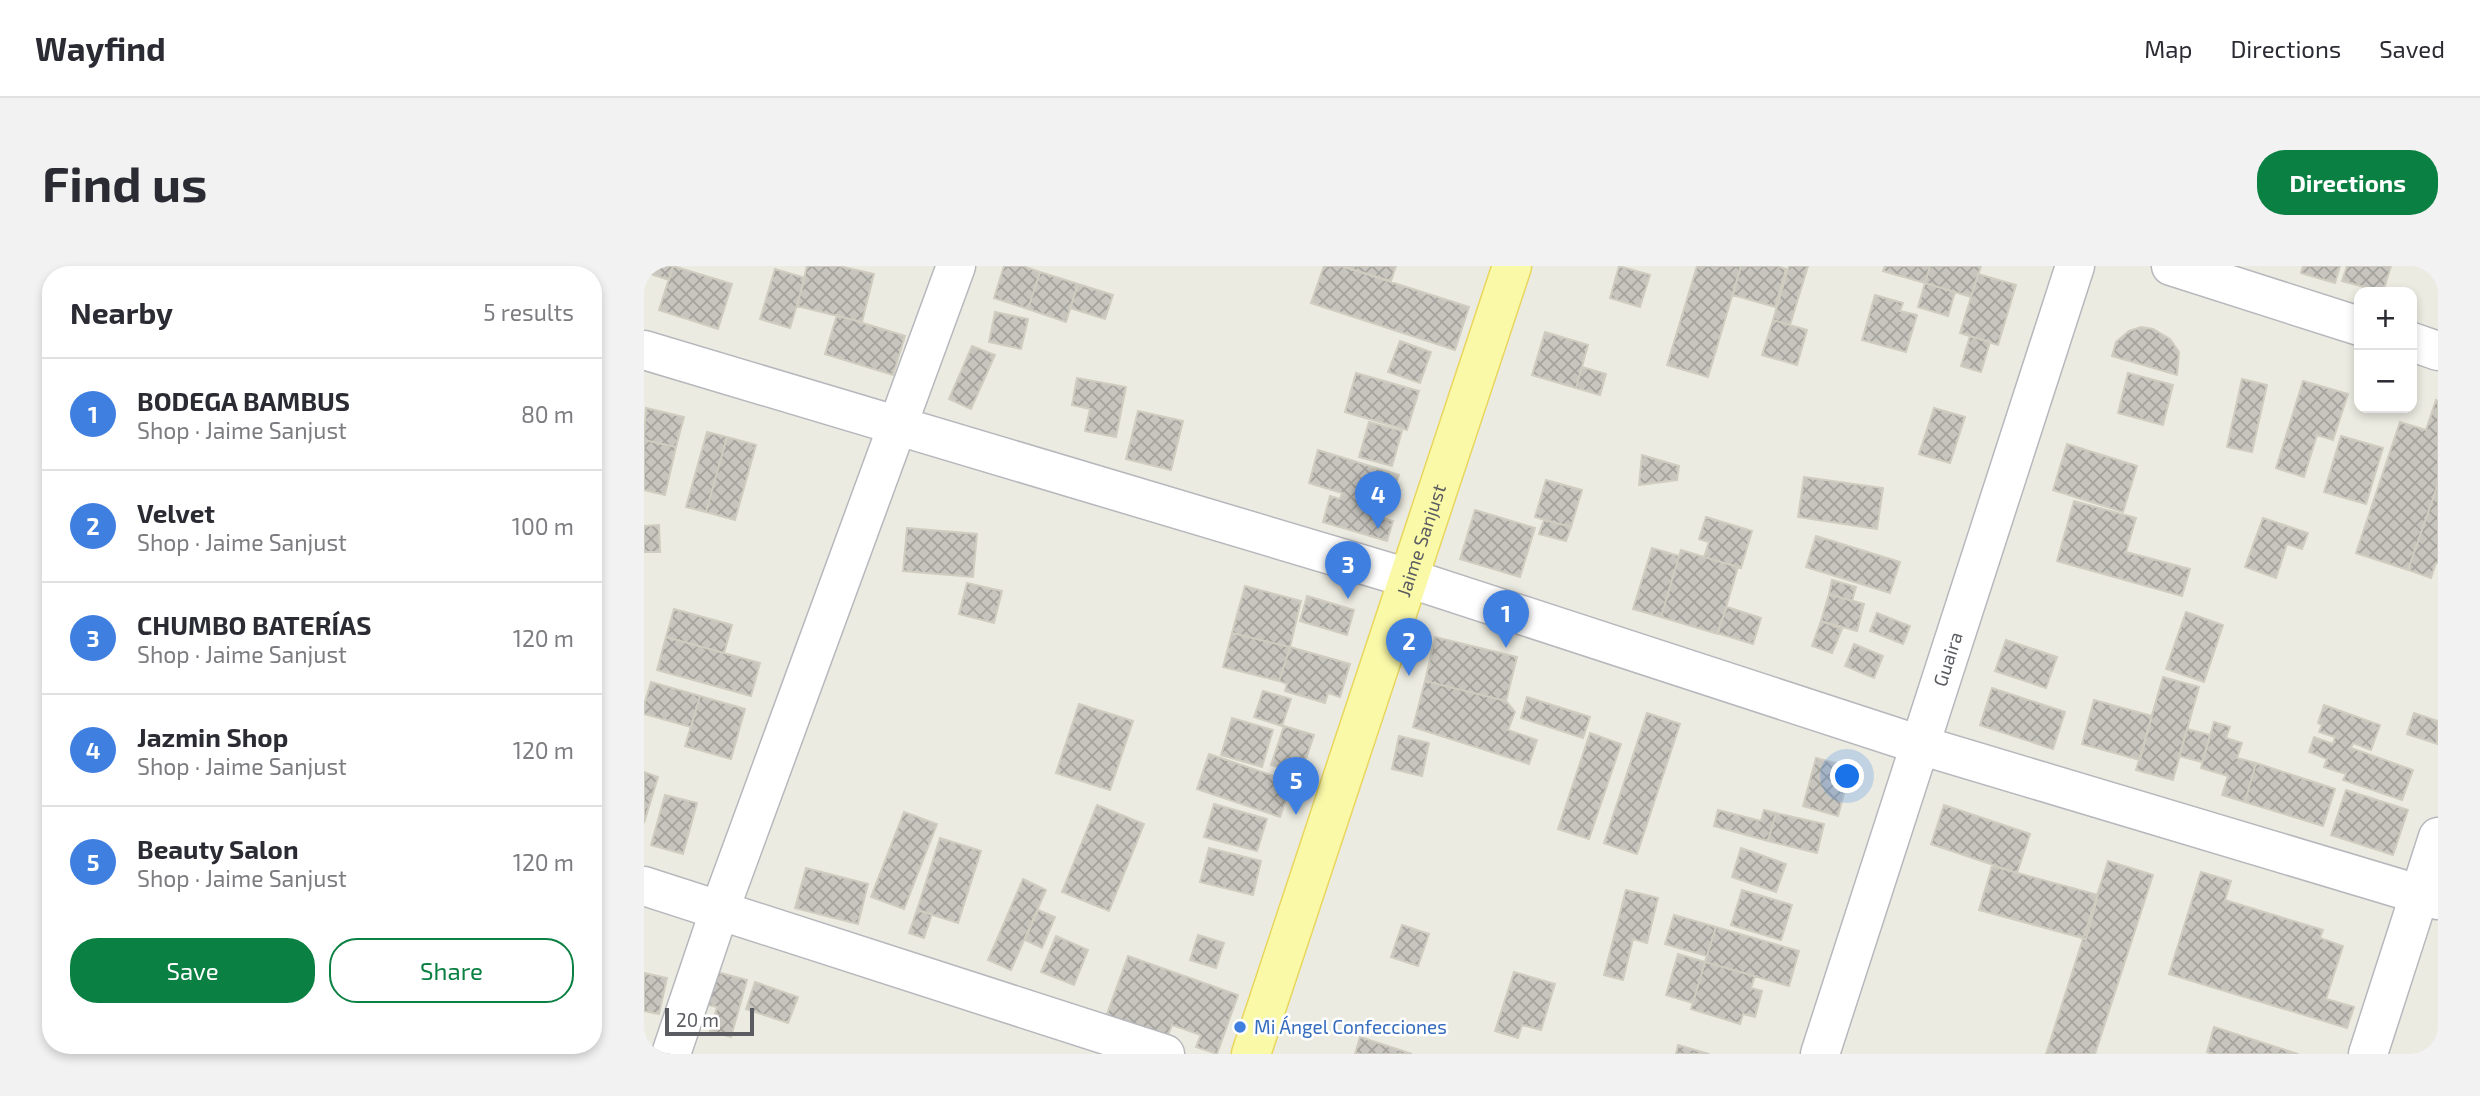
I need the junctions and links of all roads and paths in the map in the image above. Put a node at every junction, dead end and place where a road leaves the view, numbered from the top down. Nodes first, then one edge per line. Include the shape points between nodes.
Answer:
1 (956, 266) edge
2 (1512, 266) edge
3 (2075, 266) edge
4 (2171, 266) edge
5 (2354, 324) edge
6 (2417, 344) edge
7 (644, 350) edge
8 (2438, 351) edge
9 (899, 425) junction
10 (1408, 578) junction
11 (1920, 745) junction
12 (2438, 837) edge
13 (644, 886) edge
14 (2429, 896) edge
15 (720, 909) junction
16 (671, 1054) edge
17 (1165, 1054) edge
18 (1251, 1054) edge
19 (1820, 1054) edge
20 (2368, 1054) edge

1 - 9 street
2 - 10 main road, Jaime Sanjust
3 - 11 street, Guaira
4 - 5 street
6 - 8 street
7 - 9 street
9 - 10 street
9 - 15 street
10 - 11 street
10 - 18 main road, Jaime Sanjust
11 - 14 street
11 - 19 street, Guaira
12 - 14 street
13 - 15 street
14 - 20 street
15 - 16 street
15 - 17 street

